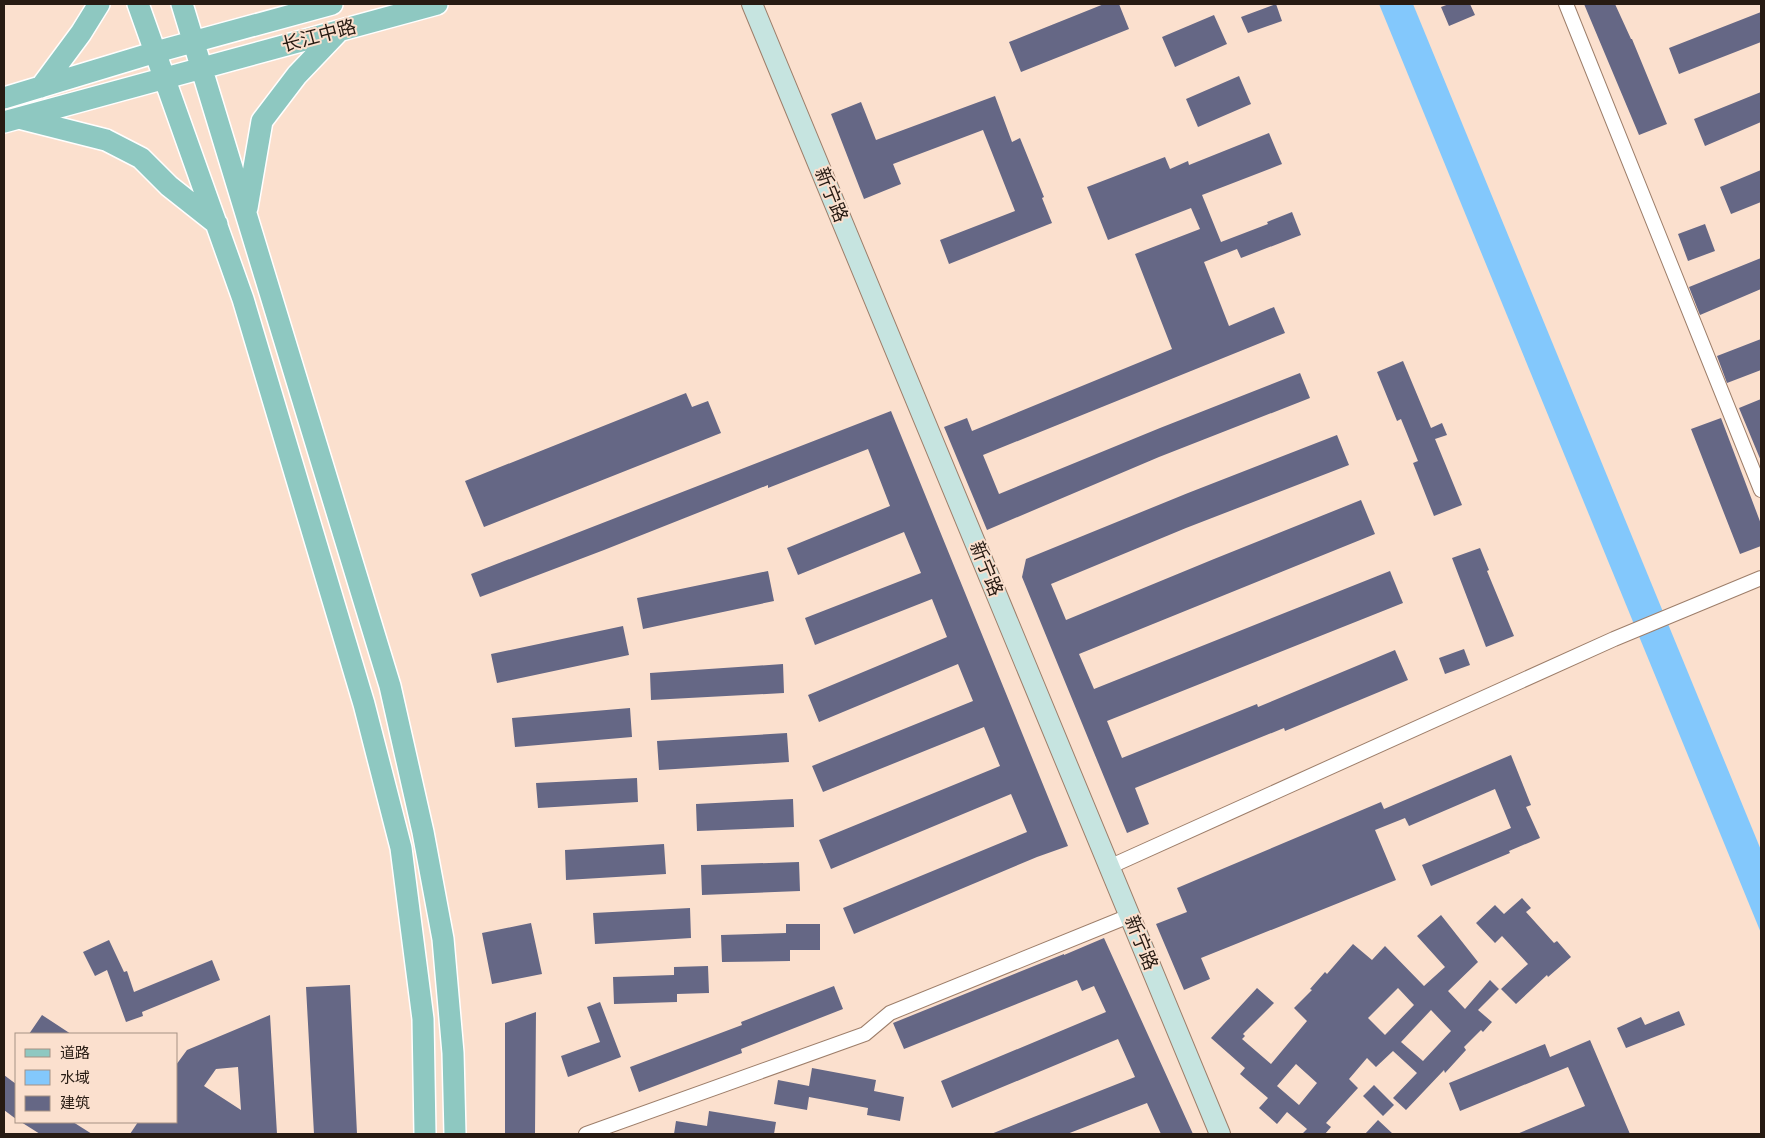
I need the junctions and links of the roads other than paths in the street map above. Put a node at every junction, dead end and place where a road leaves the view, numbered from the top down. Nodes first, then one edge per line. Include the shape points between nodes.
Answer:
1 (99, 4) edge
2 (138, 4) edge
3 (182, 4) edge
4 (325, 4) edge
5 (437, 4) edge
6 (752, 4) edge
7 (1566, 4) edge
8 (339, 30) junction
9 (194, 42) junction
10 (156, 52) junction
11 (202, 68) junction
12 (165, 78) junction
13 (41, 87) junction
14 (4, 98) edge
15 (11, 120) edge
16 (246, 214) junction
17 (217, 224) junction
18 (1761, 490) edge
19 (1761, 578) edge
20 (1109, 867) junction
21 (1129, 916) junction
22 (425, 1134) edge
23 (455, 1134) edge
24 (586, 1134) edge
25 (1220, 1134) edge

1 - 13 main road
2 - 10 main road
3 - 9 main road
4 - 9 main road, 长江中路
5 - 8 main road, 长江中路
6 - 20 street, 新宁路
7 - 18 street
8 - 11 main road, 长江中路
8 - 16 main road via 297,75 262,121
9 - 10 main road, 长江中路
9 - 11 main road
10 - 12 main road
10 - 13 main road, 长江中路
11 - 12 main road, 长江中路
11 - 16 main road
12 - 15 main road, 长江中路
12 - 17 main road
13 - 14 main road, 长江中路
15 - 17 main road via 106,140 141,158 169,186
16 - 23 main road via 390,686 443,939 453,1053
17 - 22 main road via 244,299 364,704 401,848 423,1019
19 - 20 street via 1614,639
20 - 21 street, 新宁路
21 - 24 street via 890,1013 865,1034
21 - 25 street, 新宁路

